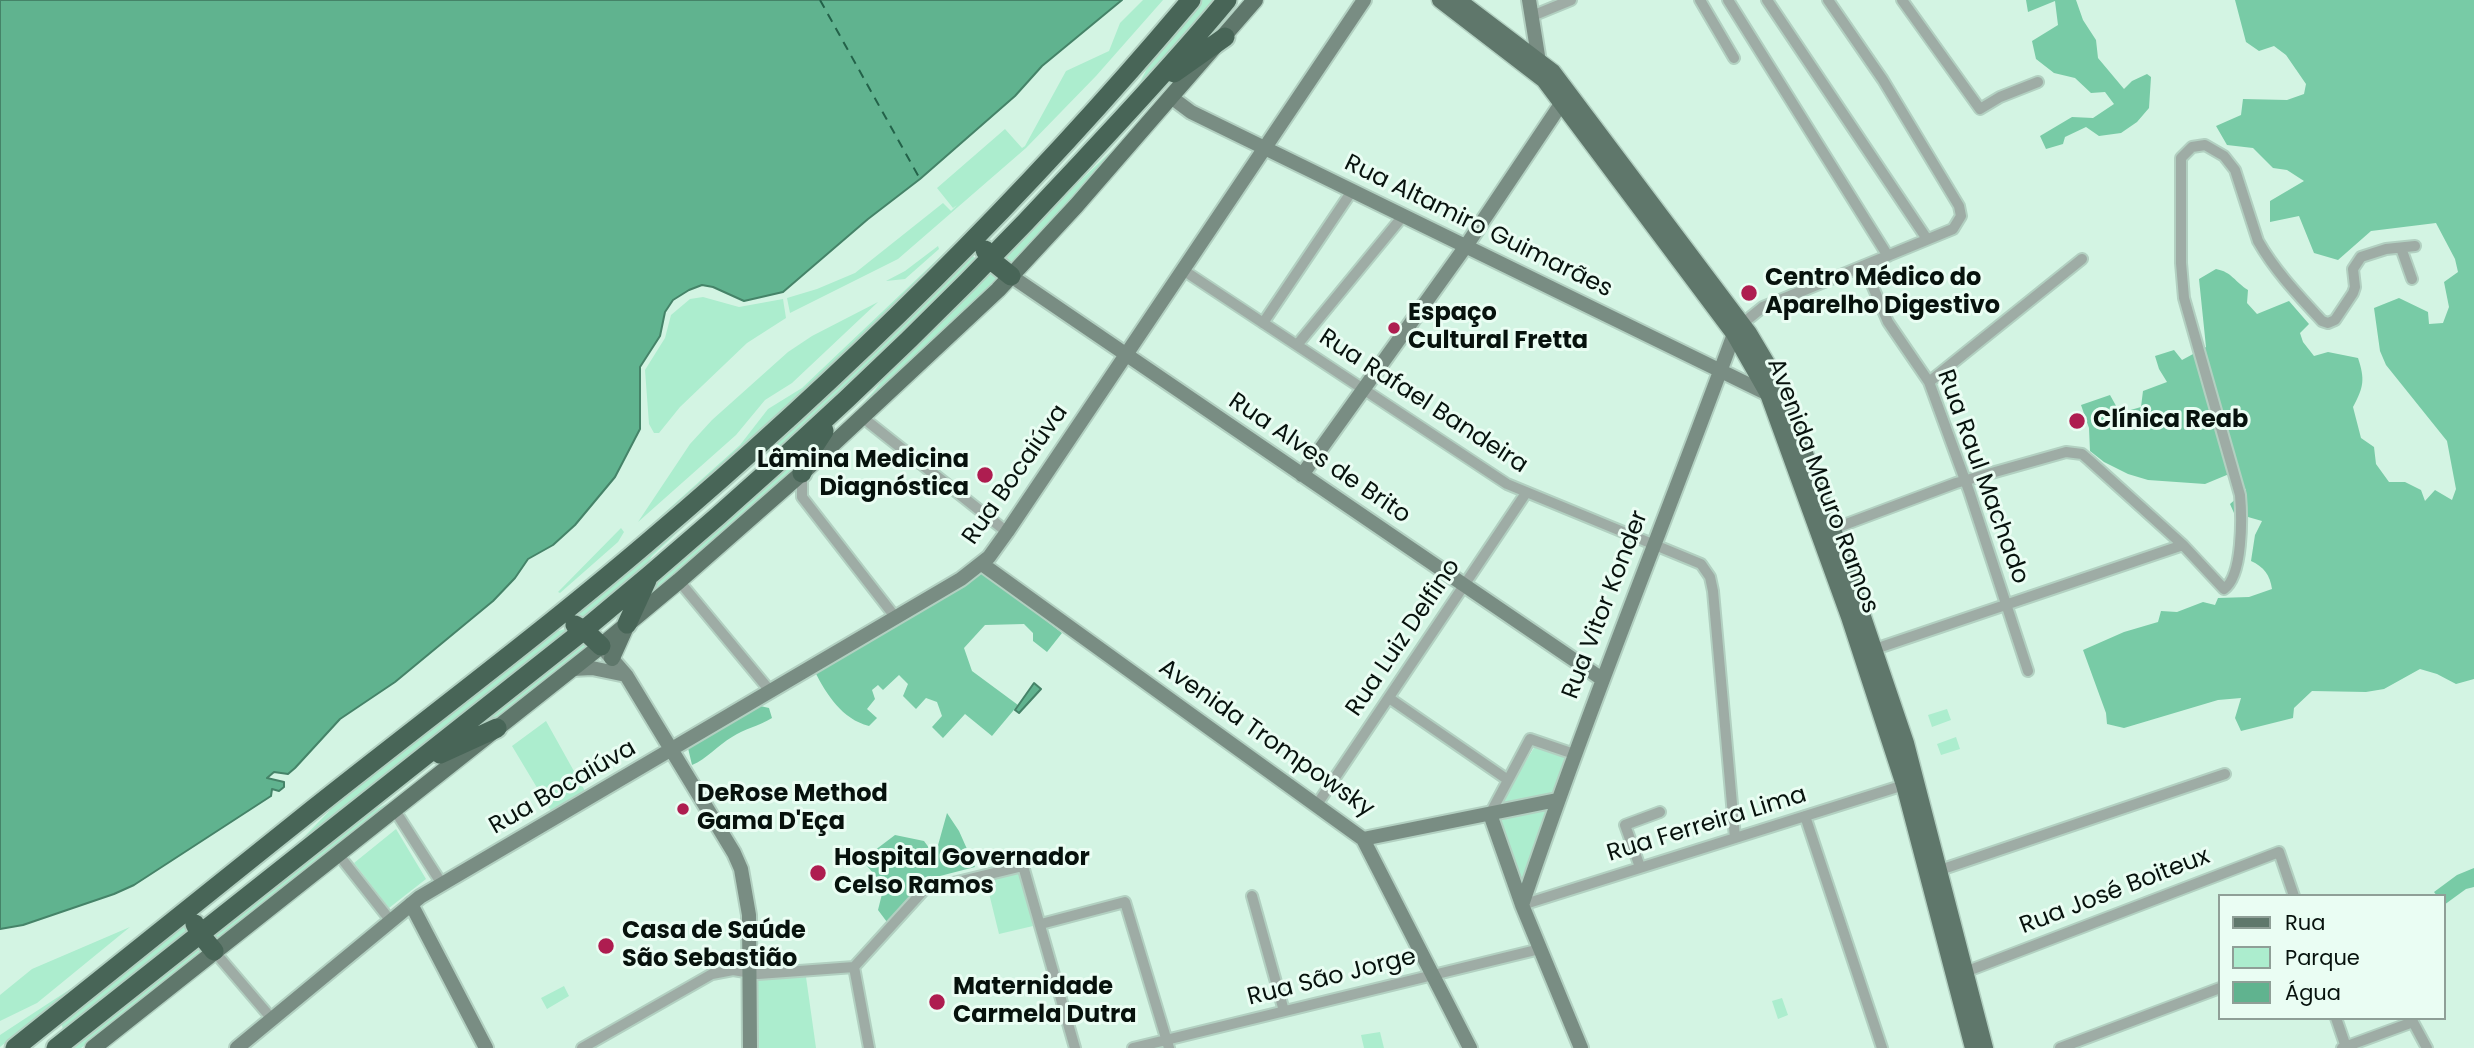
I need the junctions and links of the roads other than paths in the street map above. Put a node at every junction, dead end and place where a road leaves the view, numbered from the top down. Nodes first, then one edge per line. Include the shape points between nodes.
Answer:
1 (1191, 0) edge
2 (1227, 0) edge
3 (1255, 0) edge
4 (1364, 0) edge
5 (1440, 0) edge
6 (1458, 0) edge
7 (1529, 0) edge
8 (1571, 0) edge
9 (1700, 0) edge
10 (1728, 0) edge
11 (1767, 0) edge
12 (1828, 0) edge
13 (1902, 0) edge
14 (1532, 16) junction
15 (1225, 37) junction
16 (1734, 58) dead end
17 (1538, 59) junction
18 (1544, 80) junction
19 (2038, 82) dead end
20 (1147, 92) junction
21 (1171, 97) junction
22 (1561, 104) junction
23 (1265, 148) junction
24 (1352, 191) junction
25 (1403, 216) junction
26 (984, 231) junction
27 (1927, 239) junction
28 (1466, 246) junction
29 (2415, 246) dead end
30 (2401, 248) junction
31 (1888, 256) junction
32 (2082, 259) dead end
33 (990, 260) junction
34 (1864, 266) junction
35 (1183, 270) junction
36 (1011, 276) junction
37 (2412, 279) dead end
38 (1264, 323) junction
39 (1738, 329) junction
40 (1297, 345) junction
41 (1126, 355) junction
42 (1720, 371) junction
43 (1929, 382) junction
44 (1364, 389) junction
45 (1768, 394) junction
46 (848, 399) junction
47 (862, 417) junction
48 (761, 442) junction
49 (802, 473) junction
50 (1302, 475) junction
51 (760, 478) junction
52 (1965, 481) junction
53 (1526, 493) junction
54 (1833, 529) junction
55 (1007, 532) junction
56 (1653, 543) junction
57 (2183, 544) junction
58 (982, 564) junction
59 (648, 577) junction
60 (679, 581) junction
61 (1465, 586) junction
62 (2006, 605) junction
63 (896, 618) junction
64 (552, 622) junction
65 (627, 624) junction
66 (584, 630) junction
67 (1875, 649) junction
68 (606, 652) junction
69 (572, 669) junction
70 (2028, 671) dead end
71 (626, 676) junction
72 (1602, 679) junction
73 (771, 692) junction
74 (1389, 698) junction
75 (497, 728) junction
76 (672, 751) junction
77 (1574, 754) junction
78 (413, 766) junction
79 (2225, 774) dead end
80 (1508, 780) junction
81 (1911, 783) junction
82 (1557, 800) junction
83 (1538, 804) junction
84 (1317, 806) junction
85 (394, 809) junction
86 (1660, 812) dead end
87 (1490, 814) junction
88 (1805, 816) junction
89 (1551, 818) junction
90 (1735, 838) junction
91 (1363, 839) junction
92 (338, 854) junction
93 (1640, 867) junction
94 (1940, 870) junction
95 (442, 884) junction
96 (2293, 894) edge
97 (1252, 896) dead end
98 (198, 902) junction
99 (411, 904) junction
100 (1522, 905) junction
101 (390, 920) junction
102 (1041, 924) junction
103 (200, 934) junction
104 (1540, 949) junction
105 (214, 951) junction
106 (854, 967) junction
107 (1965, 971) junction
108 (748, 973) junction
109 (1433, 975) junction
110 (2218, 989) edge
111 (1284, 1011) junction
112 (272, 1019) junction
113 (2337, 1020) edge
114 (47, 1023) junction
115 (1168, 1044) edge
116 (2344, 1047) edge
117 (15, 1048) edge
118 (55, 1048) edge
119 (93, 1048) edge
120 (237, 1048) edge
121 (486, 1048) edge
122 (582, 1048) edge
123 (750, 1048) edge
124 (869, 1048) edge
125 (1075, 1048) edge
126 (1133, 1048) edge
127 (1470, 1048) edge
128 (1581, 1048) edge
129 (1882, 1048) edge
130 (1973, 1048) edge
131 (1985, 1048) edge
132 (2060, 1048) edge
133 (2427, 1048) edge

1 - 26 highway
2 - 20 highway
3 - 15 main road
4 - 23 main road, Rua Bocaiúva
5 - 18 main road, Avenida Mauro Ramos
6 - 17 main road, Avenida Mauro Ramos
7 - 14 main road
8 - 14 street
9 - 16 street
10 - 31 street
11 - 27 street
12 - 27 street via 1959,206 1961,216 1953,229
13 - 19 street via 1980,108
14 - 17 main road
15 - 20 highway
15 - 21 main road
17 - 18 main road
17 - 39 main road, Avenida Mauro Ramos via 1557,76
18 - 22 main road, Avenida Mauro Ramos
20 - 33 highway
21 - 23 main road, Rua Altamiro Guimarães via 1191,113
21 - 36 main road
22 - 28 main road
22 - 39 main road, Avenida Mauro Ramos
23 - 24 main road, Rua Altamiro Guimarães
23 - 35 main road, Rua Bocaiúva
24 - 25 main road, Rua Altamiro Guimarães
24 - 38 street
25 - 28 main road, Rua Altamiro Guimarães
25 - 40 street
26 - 33 highway
26 - 48 highway
27 - 31 street
28 - 42 main road, Rua Altamiro Guimarães
28 - 44 main road
29 - 30 street
30 - 37 street
30 - 57 street via 2361,257 2353,269 2353,293 2334,320 2322,321 2263,251 2230,162 2205,145 2192,147 2181,158 2184,298 2240,495 2239,547 2231,584 2224,589
31 - 34 street
32 - 43 street
33 - 36 highway
33 - 46 highway
34 - 39 street via 1763,307
34 - 43 street, Rua Raul Machado via 1888,322
35 - 38 street, Rua Rafael Bandeira
35 - 41 main road, Rua Bocaiúva
36 - 41 main road, Rua Alves de Brito
36 - 47 main road
38 - 40 street, Rua Rafael Bandeira
39 - 42 main road, Rua Vitor Konder
39 - 45 main road, Avenida Mauro Ramos
39 - 54 main road, Avenida Mauro Ramos via 1762,354 1780,388
40 - 44 street, Rua Rafael Bandeira
41 - 50 main road, Rua Alves de Brito
41 - 55 main road, Rua Bocaiúva
42 - 45 main road, Rua Altamiro Guimarães
42 - 56 main road, Rua Vitor Konder
43 - 52 street, Rua Raul Machado
44 - 50 main road
44 - 53 street, Rua Rafael Bandeira
45 - 81 main road, Avenida Mauro Ramos
46 - 49 highway via 816,442
46 - 51 highway
47 - 49 main road
47 - 55 street
48 - 51 highway via 769,453
48 - 64 highway
49 - 60 main road
49 - 63 street via 802,497
50 - 61 main road, Rua Alves de Brito
51 - 59 highway
52 - 54 street
52 - 57 street via 2075,452
52 - 62 street, Rua Raul Machado
53 - 56 street, Rua Rafael Bandeira
53 - 61 street, Rua Luiz Delfino
54 - 67 main road, Avenida Mauro Ramos
55 - 58 main road, Rua Bocaiúva
56 - 72 main road, Rua Vitor Konder
56 - 90 street, Rua Rafael Bandeira via 1697,561 1710,577
57 - 62 street
58 - 63 main road, Rua Bocaiúva
58 - 84 main road, Avenida Trompowsky
59 - 65 highway
59 - 66 highway
60 - 65 main road
60 - 73 street
61 - 72 main road, Rua Alves de Brito
61 - 74 street, Rua Luiz Delfino
62 - 67 street
62 - 70 street, Rua Raul Machado
63 - 73 main road, Rua Bocaiúva
64 - 66 highway
64 - 98 highway
65 - 68 main road
66 - 68 highway
66 - 78 highway
67 - 81 main road, Avenida Mauro Ramos
68 - 69 main road
68 - 71 main road
69 - 71 main road via 592,668
69 - 75 main road
71 - 76 main road
72 - 77 main road, Rua Vitor Konder
73 - 76 main road, Rua Bocaiúva
74 - 80 street
74 - 84 street, Rua Luiz Delfino
75 - 78 highway
75 - 85 main road
76 - 95 main road, Rua Bocaiúva
76 - 108 main road via 741,869 748,915
77 - 80 street via 1530,739
77 - 82 main road, Rua Vitor Konder
78 - 103 highway
79 - 94 street
80 - 87 street
81 - 88 street, Rua Ferreira Lima
81 - 94 main road, Avenida Mauro Ramos
81 - 130 main road, Avenida Mauro Ramos
82 - 83 main road, Avenida Trompowsky
82 - 89 main road, Rua Vitor Konder
83 - 87 main road, Avenida Trompowsky
83 - 89 main road
84 - 91 main road, Avenida Trompowsky
85 - 92 main road
85 - 95 street
86 - 93 street via 1626,825
87 - 91 main road, Avenida Trompowsky
87 - 100 main road
88 - 90 street, Rua Ferreira Lima
88 - 129 street
89 - 100 main road, Rua Vitor Konder
90 - 93 street, Rua Ferreira Lima
91 - 109 main road
92 - 101 street
92 - 105 main road
93 - 100 street, Rua Ferreira Lima
94 - 107 main road, Avenida Mauro Ramos
95 - 99 main road, Rua Bocaiúva
96 - 107 street, Rua José Boiteux via 2279,852
97 - 111 street
98 - 103 highway via 195,919
98 - 114 highway
99 - 101 main road, Rua Bocaiúva
99 - 121 main road
100 - 104 main road
101 - 112 main road, Rua Bocaiúva
102 - 106 street via 1023,866 924,890
102 - 115 street via 1125,902
102 - 125 street
103 - 105 highway
103 - 118 highway
104 - 109 street, Rua São Jorge
104 - 128 main road
105 - 112 street
105 - 119 main road
106 - 108 street
106 - 124 street
107 - 131 main road, Avenida Mauro Ramos
108 - 122 street via 712,974
108 - 123 main road
109 - 111 street, Rua São Jorge
109 - 127 main road
110 - 132 street
111 - 115 street, Rua São Jorge
112 - 120 main road, Rua Bocaiúva
113 - 116 street
114 - 117 highway
114 - 118 highway via 54,1031
115 - 126 street, Rua São Jorge
116 - 133 street via 2413,1022

